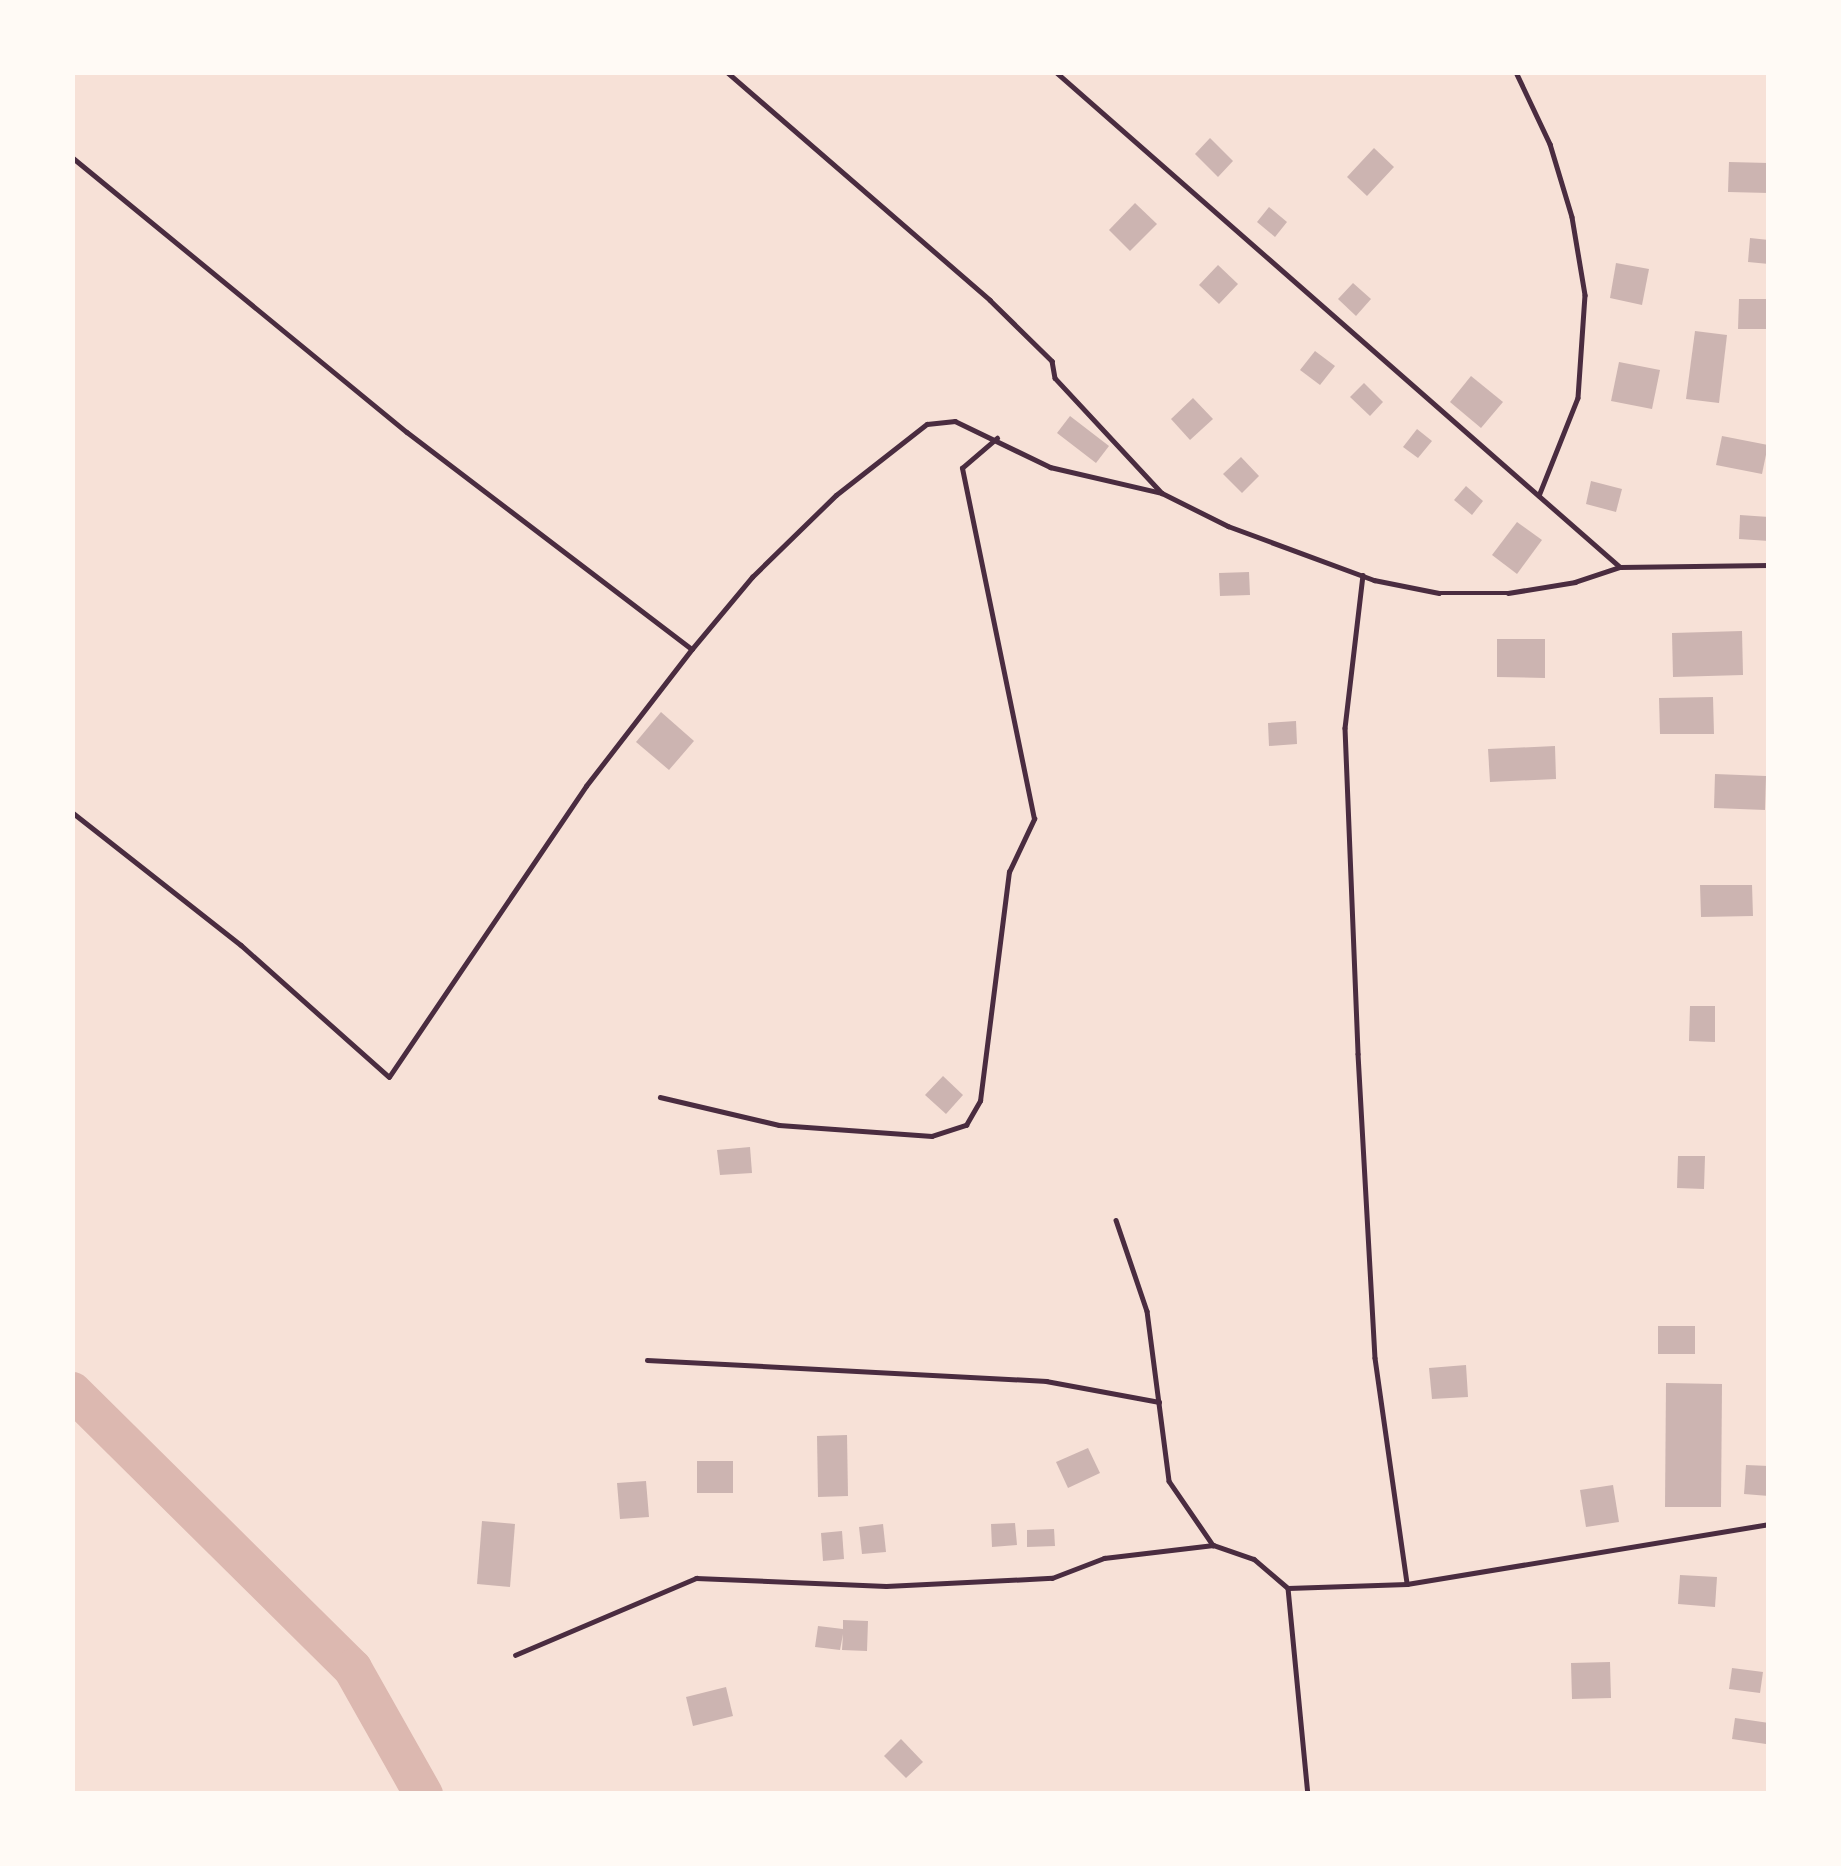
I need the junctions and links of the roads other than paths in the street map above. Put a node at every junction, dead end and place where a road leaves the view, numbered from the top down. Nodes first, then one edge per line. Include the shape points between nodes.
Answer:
1 (727, 72) edge
2 (1056, 72) edge
3 (1516, 72) edge
4 (72, 157) edge
5 (997, 438) junction
6 (1162, 494) junction
7 (1538, 497) junction
8 (1769, 565) edge
9 (1620, 567) junction
10 (1363, 575) junction
11 (692, 650) junction
12 (72, 812) edge
13 (660, 1096) dead end
14 (1116, 1220) dead end
15 (647, 1360) dead end
16 (1159, 1402) junction
17 (1769, 1524) edge
18 (1213, 1545) junction
19 (1407, 1584) junction
20 (1288, 1588) junction
21 (514, 1654) dead end
22 (1308, 1794) edge

1 - 6 lane via 990,300
2 - 7 lane
3 - 7 lane via 1556,163 1585,295 1578,398
4 - 11 lane via 407,432
5 - 6 lane via 1051,467
5 - 11 lane via 955,421 927,424 892,448 752,577
5 - 13 lane via 962,469 1034,819 1009,872 980,1101 965,1125 932,1136 779,1125
6 - 10 lane
7 - 9 lane
8 - 9 lane
9 - 10 lane via 1508,593 1438,593
10 - 19 lane via 1345,728 1358,1054 1376,1358
11 - 12 lane via 586,786 389,1077 241,945
14 - 16 lane via 1147,1311
15 - 16 lane via 1046,1382
16 - 18 lane via 1169,1480
17 - 19 lane
18 - 20 lane via 1254,1559
18 - 21 lane via 1104,1558 1052,1577 886,1586 697,1578
19 - 20 lane
20 - 22 lane

